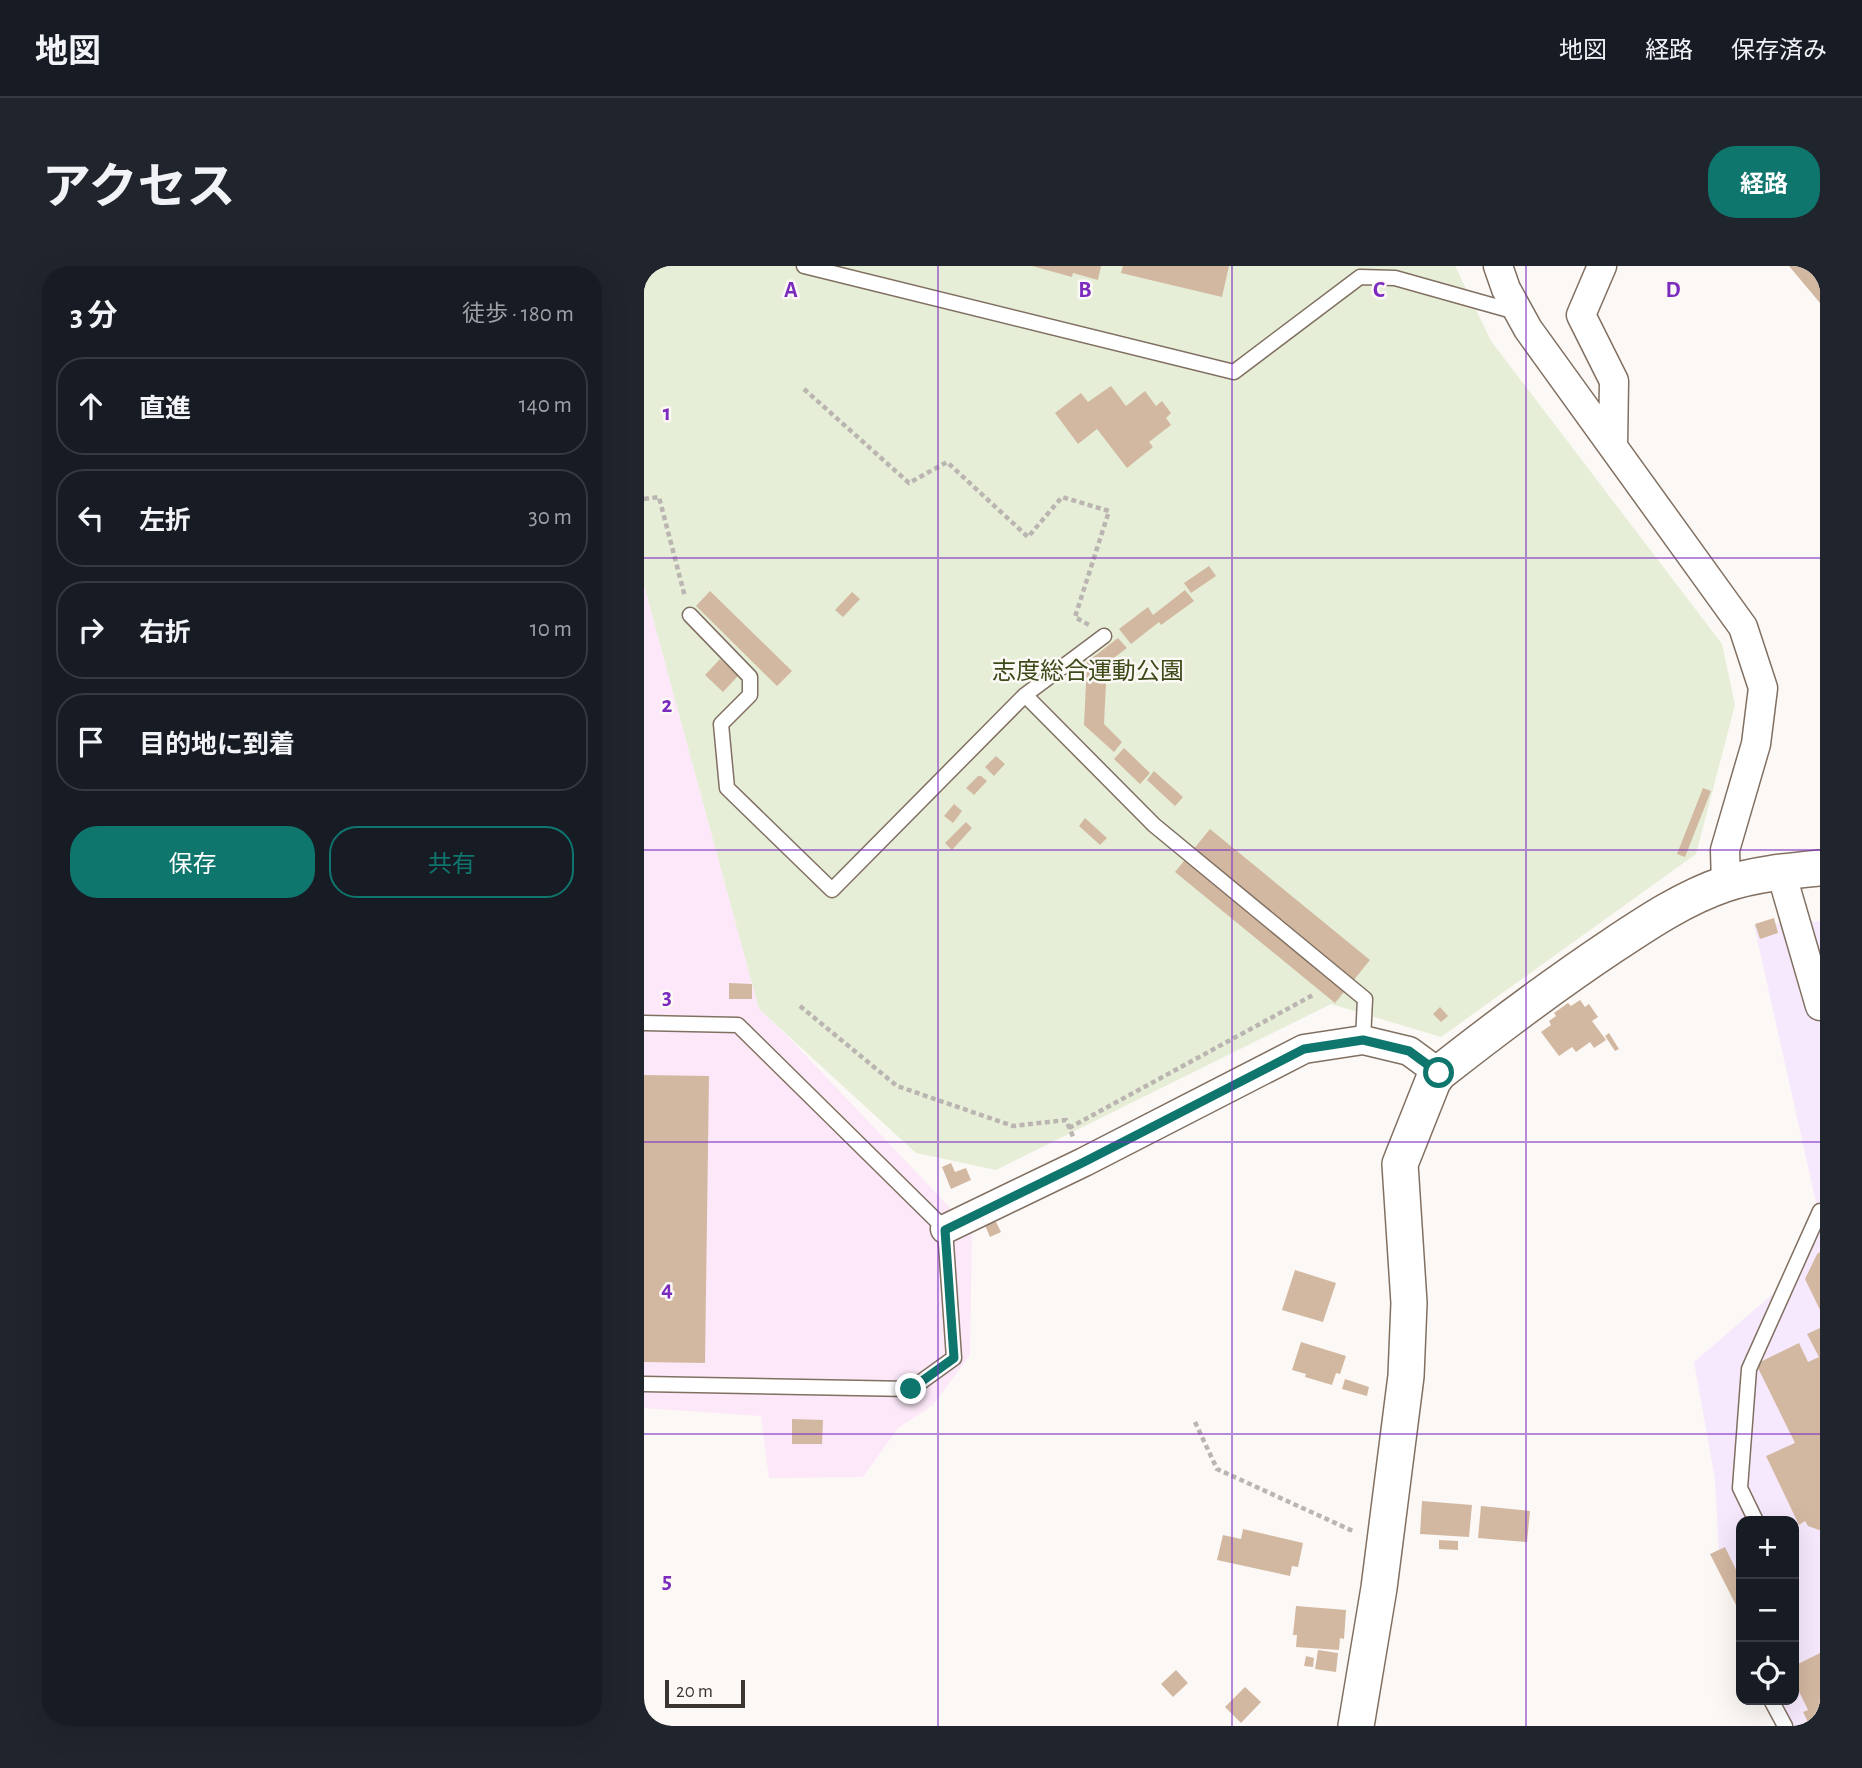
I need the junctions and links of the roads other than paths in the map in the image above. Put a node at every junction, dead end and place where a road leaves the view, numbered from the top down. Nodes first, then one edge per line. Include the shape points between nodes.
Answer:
1 (804, 266) edge
2 (1498, 266) edge
3 (1602, 266) edge
4 (1519, 313) junction
5 (1613, 446) junction
6 (690, 615) road end
7 (1104, 636) road end
8 (1025, 695) junction
9 (1820, 868) edge
10 (1781, 872) junction
11 (1726, 884) junction
12 (1820, 1006) edge
13 (644, 1023) edge
14 (1363, 1040) junction
15 (1439, 1073) junction
16 (1820, 1211) edge
17 (945, 1230) junction
18 (644, 1384) edge
19 (1754, 1516) edge
20 (1774, 1705) edge
21 (1356, 1726) edge
22 (1785, 1726) edge

1 - 4 lane via 1234,372 1360,277 1395,278
2 - 4 street
3 - 5 street via 1581,315 1615,381
4 - 5 street
5 - 11 street via 1743,627 1763,688 1756,744 1725,850
6 - 8 lane via 750,677 750,695 721,724 727,788 832,890
7 - 8 lane
8 - 14 lane via 1154,825 1365,999
9 - 10 street
10 - 11 street
10 - 12 street
11 - 15 street via 1653,919 1550,988
13 - 17 lane via 738,1025
14 - 15 street via 1409,1051
14 - 17 street via 1304,1049
15 - 21 street via 1400,1164 1409,1303 1406,1376
16 - 19 lane via 1749,1369 1740,1488
17 - 18 lane via 954,1358 911,1389
20 - 22 lane

